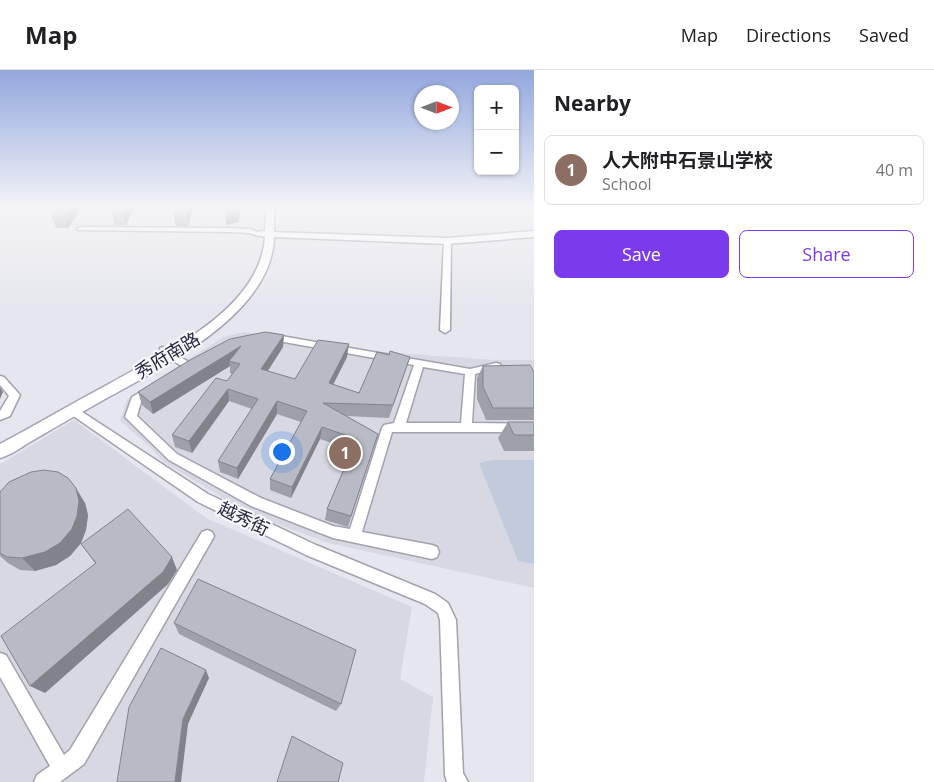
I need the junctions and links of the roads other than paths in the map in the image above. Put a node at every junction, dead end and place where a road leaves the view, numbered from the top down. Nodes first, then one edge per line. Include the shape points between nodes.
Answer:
1 (264, 240) edge
2 (427, 240) edge
3 (457, 240) edge
4 (447, 241) junction
5 (445, 330) dead end
6 (259, 337) edge
7 (166, 353) junction
8 (420, 362) junction
9 (190, 367) edge
10 (508, 367) edge
11 (470, 372) junction
12 (0, 379) edge
13 (159, 386) edge
14 (73, 410) junction
15 (0, 416) edge
16 (401, 427) junction
17 (466, 428) junction
18 (534, 428) edge
19 (1, 445) edge
20 (207, 536) dead end
21 (354, 536) junction
22 (432, 552) dead end
23 (0, 661) edge
24 (62, 769) junction
25 (44, 782) edge
26 (458, 782) edge

1 - 7 street, 秀府南路 via 266,262 258,278 235,306 204,333
2 - 4 street
3 - 4 street
4 - 5 street
6 - 8 street
7 - 9 street
7 - 14 street, 秀府南路
7 - 19 street, 秀府南路
8 - 11 street
8 - 16 street
10 - 11 street via 494,366
11 - 17 street
12 - 15 street via 15,395 6,413
13 - 21 street via 136,400 131,417 173,456 256,502 333,532
14 - 19 street, 秀府南路
14 - 26 street, 越秀街 via 203,498 311,550 430,599 443,608 448,620 454,776
16 - 17 street
16 - 21 street via 388,428
17 - 18 street
20 - 24 street via 78,757
21 - 22 street
23 - 24 street
24 - 25 street

